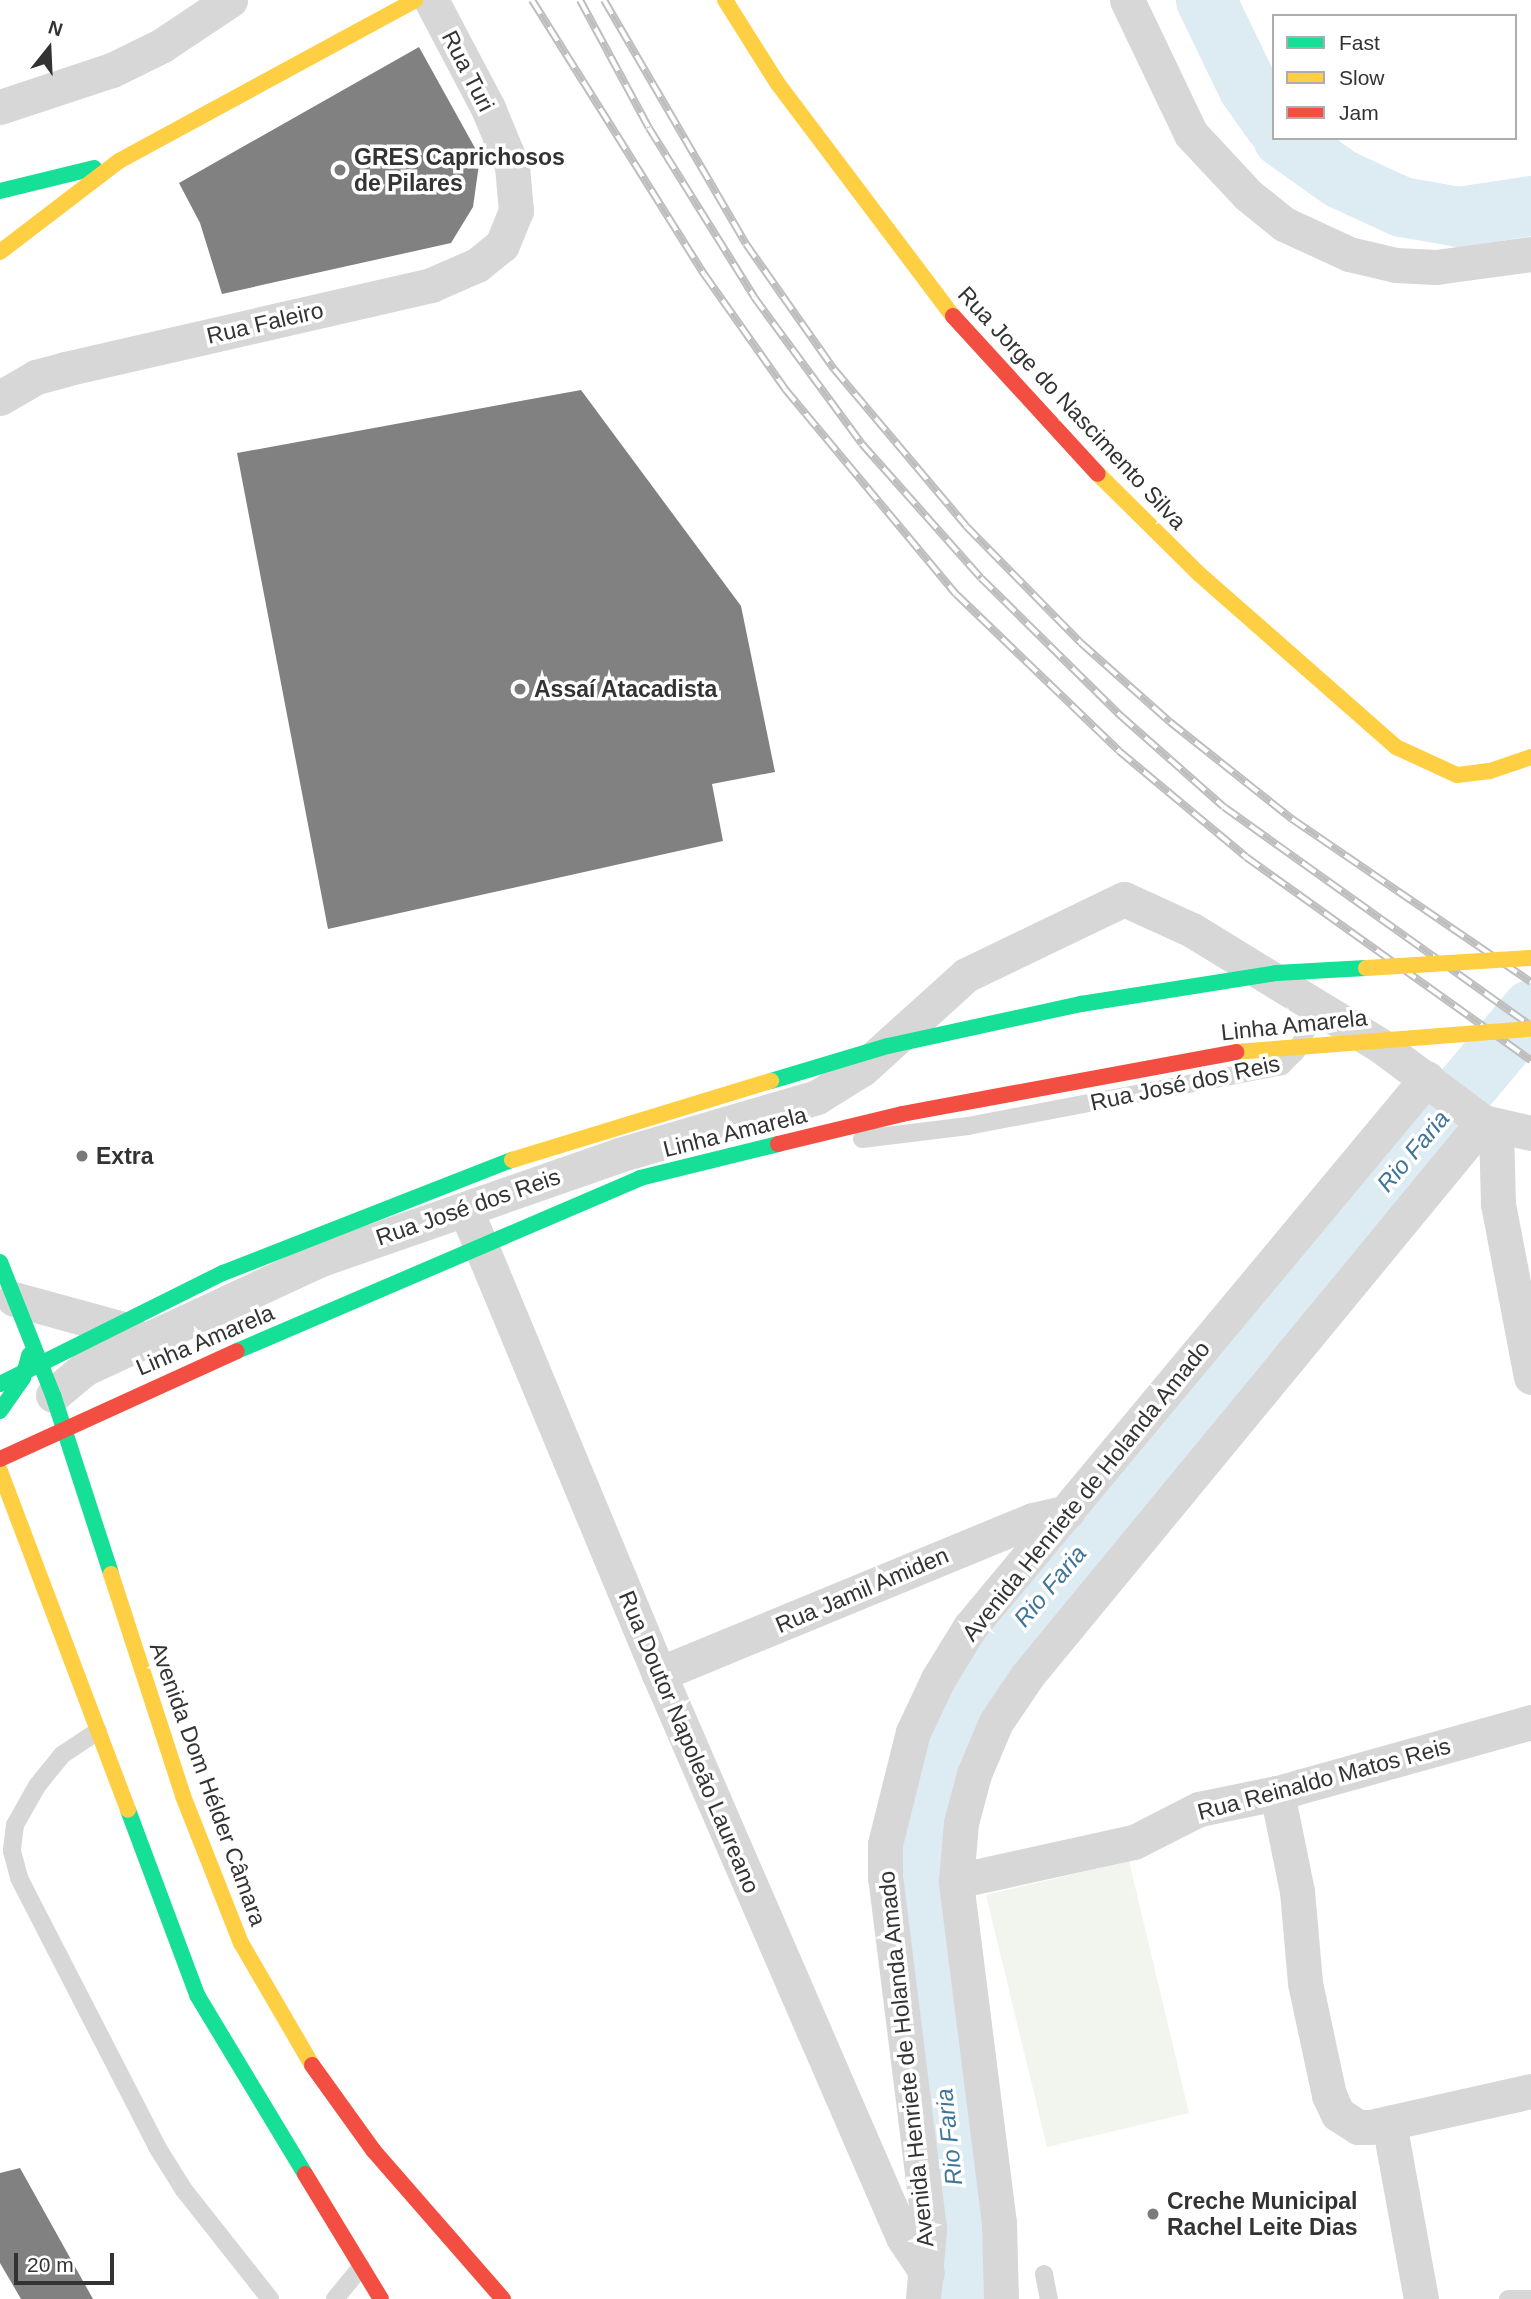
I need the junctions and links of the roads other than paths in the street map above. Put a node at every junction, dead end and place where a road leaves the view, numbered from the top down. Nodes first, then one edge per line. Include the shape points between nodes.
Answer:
1 (230, 0) edge
2 (415, 0) edge
3 (431, 0) edge
4 (725, 0) edge
5 (1127, 0) edge
6 (0, 107) edge
7 (119, 161) junction
8 (0, 191) edge
9 (513, 225) joint
10 (0, 252) edge
11 (1531, 254) edge
12 (0, 398) edge
13 (1531, 757) edge
14 (1531, 958) edge
15 (1318, 1007) junction
16 (1531, 1029) edge
17 (792, 1104) junction
18 (1464, 1105) junction
19 (1531, 1133) edge
20 (465, 1206) junction
21 (0, 1262) edge
22 (13, 1299) junction
23 (154, 1334) junction
24 (32, 1345) junction
25 (1531, 1377) edge
26 (0, 1384) edge
27 (53, 1395) junction
28 (0, 1411) edge
29 (0, 1459) edge
30 (0, 1471) edge
31 (1067, 1512) junction
32 (659, 1674) junction
33 (1531, 1722) edge
34 (98, 1731) junction
35 (1277, 1793) junction
36 (956, 1881) junction
37 (1531, 2091) edge
38 (1389, 2123) junction
39 (361, 2267) junction
40 (1044, 2274) dead end
41 (925, 2286) edge
42 (270, 2299) edge
43 (335, 2299) edge
44 (381, 2299) edge
45 (503, 2299) edge
46 (1001, 2299) edge
47 (1049, 2299) edge
48 (1421, 2299) edge
49 (1508, 2299) edge
50 (1531, 2299) edge

1 - 6 street via 161,46 112,70
2 - 7 main road
3 - 9 street, Rua Turi via 508,154 514,178
4 - 13 main road, Rua Jorge do Nascimento Silva via 778,84 928,288 1059,435 1198,573 1395,747 1457,775 1490,771
5 - 11 street via 1191,134 1248,195 1284,224 1349,254 1396,265 1436,267
7 - 8 main road
7 - 10 main road
9 - 12 street, Rua Faleiro via 490,256 431,285 65,369 36,377
14 - 26 main road, Linha Amarela, bridge via 1276,973 1081,1004 888,1046 573,1139 430,1189 223,1273
15 - 17 lane, Rua José dos Reis via 1296,1052 1282,1066 1019,1117 878,1139 855,1138 834,1136
15 - 17 street, Rua José dos Reis via 1192,930 1124,899 988,961 947,990 862,1069 817,1097
15 - 18 street
16 - 29 main road, Linha Amarela, bridge via 1237,1052 902,1114 640,1178 130,1397
17 - 20 street, Rua José dos Reis
18 - 19 street
18 - 25 street via 1498,1205
18 - 31 street, Avenida Henriete de Holanda Amado
18 - 36 street via 1027,1676 996,1723 974,1774 961,1823
20 - 23 street, Rua José dos Reis via 321,1259
20 - 32 street, Rua Doutor Napoleão Laureano
21 - 22 main road, Avenida Dom Hélder Câmara
22 - 23 street via 124,1331
22 - 24 main road, Avenida Dom Hélder Câmara
23 - 27 street, Rua José dos Reis via 84,1369
24 - 27 main road, Avenida Dom Hélder Câmara
24 - 28 main road via 23,1378
27 - 45 main road, Avenida Dom Hélder Câmara via 183,1796 241,1943 310,2062 373,2150
30 - 34 main road
31 - 32 street, Rua Jamil Amiden via 1007,1530
31 - 41 street, Avenida Henriete de Holanda Amado via 970,1628 938,1679 913,1732 885,1844 885,1878 929,2228
32 - 41 street, Rua Doutor Napoleão Laureano
33 - 35 street, Rua Reinaldo Matos Reis
34 - 39 main road via 197,1995
34 - 42 lane via 62,1755 15,1825 12,1851 19,1878 157,2147 184,2190
35 - 36 street, Rua Reinaldo Matos Reis via 1199,1809 1134,1842
35 - 38 street via 1297,1891 1305,1983 1329,2095 1338,2114 1358,2127
36 - 46 street via 999,2223
37 - 38 street
38 - 48 street
39 - 43 lane
39 - 44 main road
40 - 47 lane
49 - 50 lane

